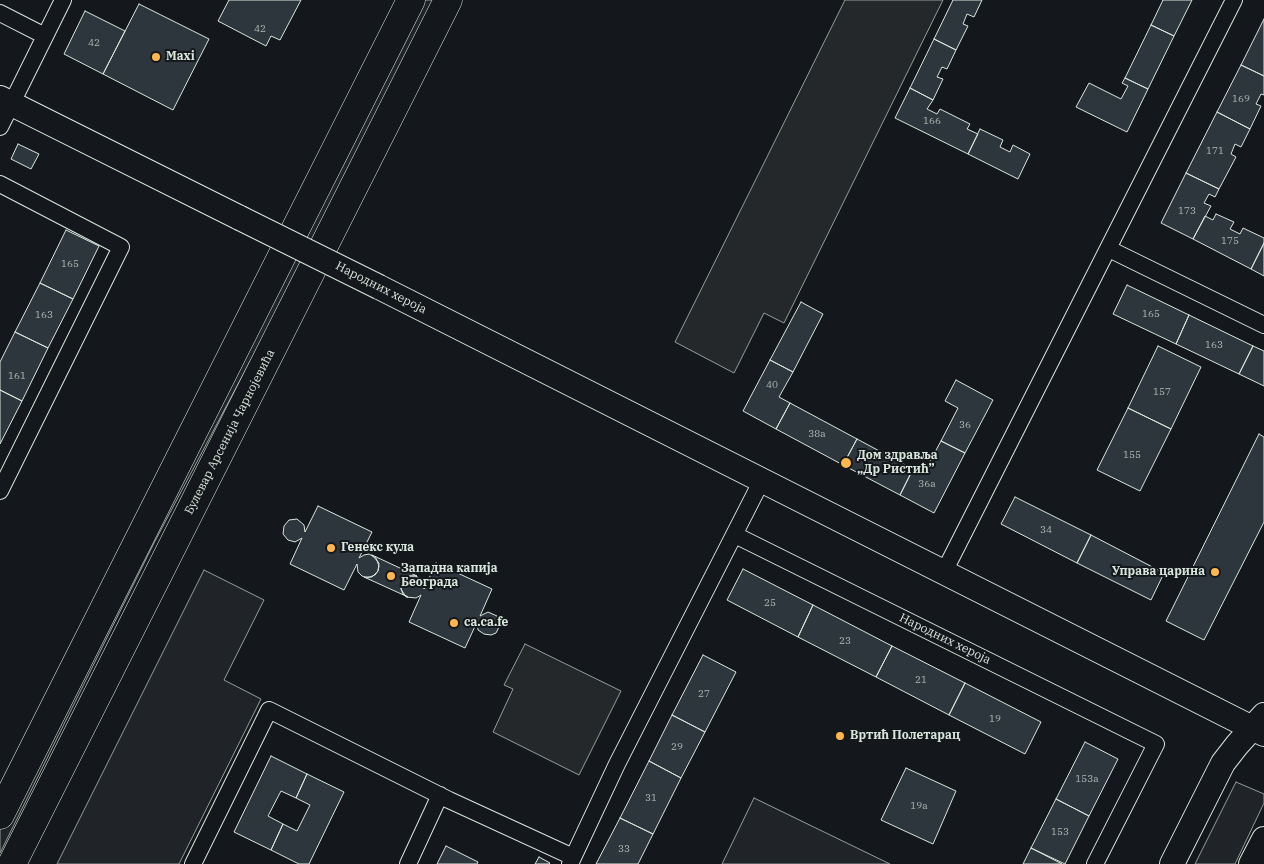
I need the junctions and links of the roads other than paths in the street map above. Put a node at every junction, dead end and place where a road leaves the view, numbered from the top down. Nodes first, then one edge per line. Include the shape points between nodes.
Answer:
1 (63, 0) edge
2 (411, 0) edge
3 (448, 0) edge
4 (1234, 0) edge
5 (0, 13) edge
6 (45, 36) junction
7 (6, 101) edge
8 (0, 128) edge
9 (0, 184) edge
10 (1109, 249) junction
11 (1264, 325) edge
12 (762, 480) junction
13 (0, 491) edge
14 (734, 534) junction
15 (944, 572) junction
16 (1260, 725) edge
17 (440, 795) junction
18 (0, 815) edge
19 (1264, 839) edge
20 (572, 861) edge
21 (12, 864) edge
22 (193, 864) edge
23 (408, 864) edge
24 (1095, 864) edge
25 (1172, 864) edge
26 (1251, 864) edge

1 - 6 street
2 - 18 highway
3 - 21 highway, Булевар Арсенија Чарнојевића
4 - 10 street
5 - 6 street
6 - 7 street
7 - 8 street
7 - 12 street, Народних хероја, bridge
9 - 13 street via 121,247
10 - 11 street
10 - 15 street
12 - 14 street
12 - 15 street, Народних хероја
14 - 20 street via 617,764
14 - 24 street, Народних хероја via 1156,744
15 - 16 street, Народних хероја
16 - 25 street via 1223,763
17 - 20 street
17 - 22 street via 269,710
17 - 23 street
19 - 26 street

